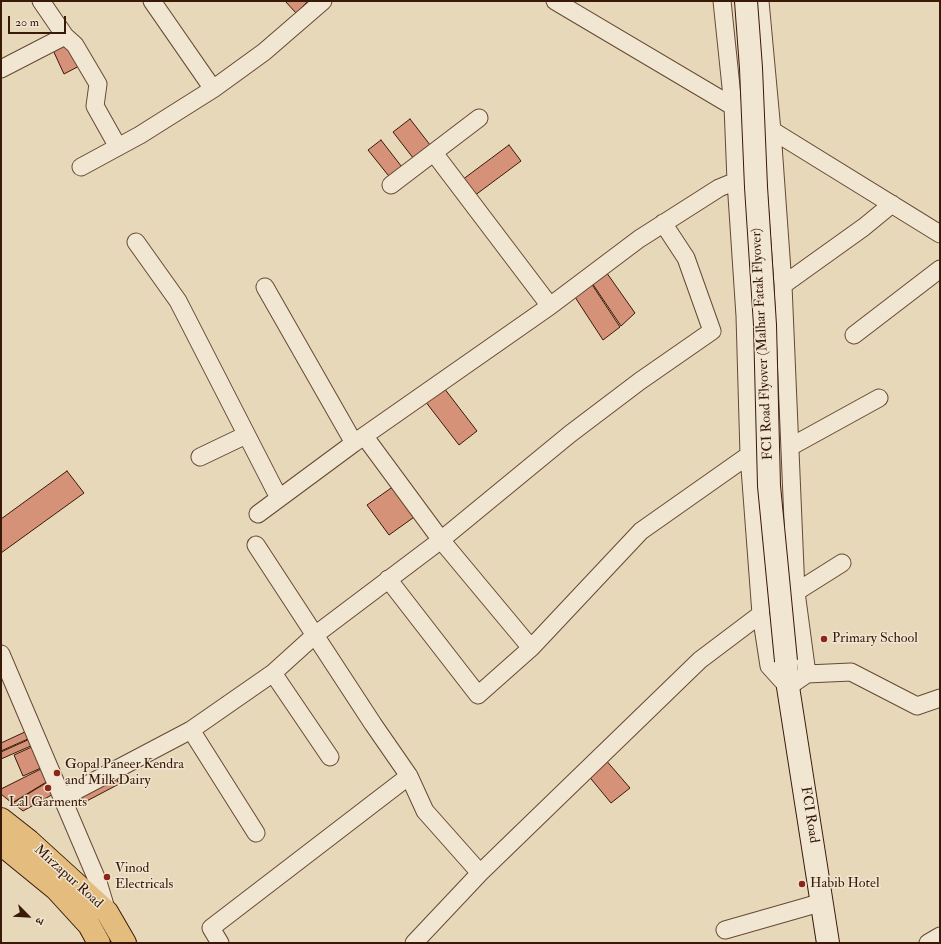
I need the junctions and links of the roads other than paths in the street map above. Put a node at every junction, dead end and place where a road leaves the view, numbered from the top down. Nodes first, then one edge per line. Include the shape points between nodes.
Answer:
1 (41, 1) edge
2 (152, 1) edge
3 (323, 1) edge
4 (555, 1) edge
5 (722, 1) edge
6 (746, 1) edge
7 (760, 1) edge
8 (65, 36) junction
9 (1, 68) edge
10 (213, 89) junction
11 (733, 106) junction
12 (479, 118) dead end
13 (772, 131) junction
14 (118, 148) junction
15 (434, 153) junction
16 (82, 168) dead end
17 (736, 181) junction
18 (391, 186) dead end
19 (892, 204) junction
20 (663, 223) junction
21 (940, 234) edge
22 (136, 242) dead end
23 (940, 269) edge
24 (783, 285) junction
25 (265, 287) dead end
26 (550, 306) junction
27 (854, 335) dead end
28 (879, 398) dead end
29 (246, 435) junction
30 (360, 440) junction
31 (790, 447) junction
32 (749, 455) junction
33 (200, 457) dead end
34 (279, 498) junction
35 (258, 514) dead end
36 (441, 540) junction
37 (256, 545) dead end
38 (842, 563) dead end
39 (388, 579) junction
40 (796, 592) junction
41 (761, 614) junction
42 (315, 635) junction
43 (531, 648) junction
44 (1, 654) edge
45 (273, 673) junction
46 (807, 674) junction
47 (788, 687) junction
48 (940, 698) edge
49 (191, 730) junction
50 (330, 757) dead end
51 (409, 776) junction
52 (62, 798) junction
53 (1, 819) edge
54 (256, 833) dead end
55 (1, 844) edge
56 (480, 873) junction
57 (823, 902) junction
58 (106, 912) junction
59 (725, 930) dead end
60 (940, 936) edge
61 (120, 942) edge
62 (98, 943) edge
63 (220, 943) edge
64 (414, 943) edge
65 (828, 943) edge
66 (928, 943) edge

1 - 8 street
2 - 10 street
3 - 10 street via 264,52
4 - 11 street
5 - 11 street
6 - 47 main road, FCI Road Flyover (Malhar Fatak Flyover), bridge via 765,325 769,486
7 - 13 street
8 - 9 street
8 - 14 street via 75,45 98,84 95,106
10 - 14 street
11 - 13 street
11 - 17 street
12 - 15 street
13 - 19 street
13 - 24 street
14 - 16 street
15 - 18 street
15 - 26 street
17 - 20 street via 719,188
17 - 32 street via 745,316
19 - 21 street
19 - 24 street
20 - 26 street
20 - 36 street via 686,258 712,332 594,416
22 - 29 street via 178,301
23 - 27 street
24 - 31 street
25 - 30 street
26 - 30 street
28 - 31 street
29 - 33 street
29 - 34 street
30 - 34 street
30 - 36 street
31 - 40 street
32 - 41 street
32 - 43 street via 641,532
34 - 35 street
36 - 39 street
36 - 43 street
37 - 42 street
38 - 40 street
39 - 42 street
39 - 43 street via 478,695
40 - 46 street
41 - 47 street via 769,666
41 - 56 street via 700,660
42 - 45 street
42 - 51 street
44 - 52 street
45 - 49 street
45 - 50 street
46 - 47 street
46 - 48 street via 851,672 917,706
47 - 57 main road, FCI Road
49 - 52 street
49 - 54 street
51 - 56 street via 425,811
51 - 63 street via 211,928
52 - 58 street via 98,882
53 - 58 highway, Mirzapur Road via 29,841
55 - 62 highway, Mirzapur Road via 56,889 89,925
56 - 64 street
57 - 59 street
57 - 65 main road, FCI Road
58 - 61 highway, Mirzapur Road
60 - 66 street

